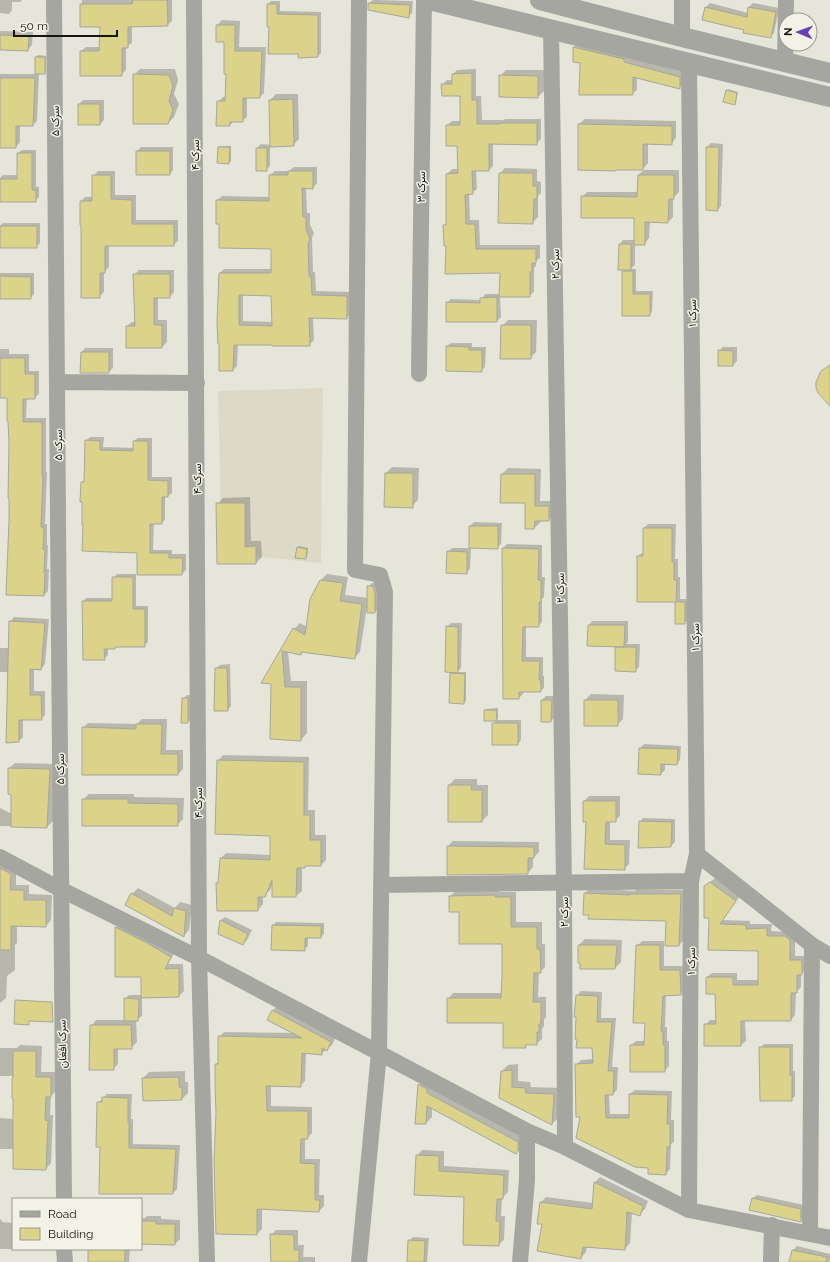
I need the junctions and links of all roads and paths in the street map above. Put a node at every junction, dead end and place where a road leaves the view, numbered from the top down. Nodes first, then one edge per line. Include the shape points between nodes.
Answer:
1 (54, 0) edge
2 (194, 0) edge
3 (359, 0) edge
4 (424, 0) edge
5 (429, 0) edge
6 (682, 0) edge
7 (786, 0) edge
8 (548, 1) edge
9 (552, 29) junction
10 (682, 37) junction
11 (785, 63) junction
12 (689, 64) junction
13 (830, 73) edge
14 (830, 97) edge
15 (418, 374) dead end
16 (58, 382) junction
17 (197, 383) junction
18 (697, 854) junction
19 (0, 857) edge
20 (691, 881) junction
21 (564, 883) junction
22 (381, 885) junction
23 (60, 889) junction
24 (812, 945) junction
25 (830, 956) edge
26 (199, 958) junction
27 (379, 1053) junction
28 (528, 1131) junction
29 (565, 1147) junction
30 (64, 1198) edge
31 (689, 1210) junction
32 (772, 1226) junction
33 (810, 1234) junction
34 (830, 1238) edge
35 (64, 1250) edge
36 (65, 1262) edge
37 (207, 1262) edge
38 (359, 1262) edge
39 (520, 1262) edge
40 (771, 1262) edge

1 - 16 street, سرک ۵
2 - 17 street, سرک ۴
3 - 22 street via 355,570 380,575 385,592
4 - 15 street, سرک ۳
5 - 9 street
6 - 10 street
7 - 11 street
8 - 10 street
9 - 12 street
9 - 21 street, سرک ۲
10 - 11 street
11 - 13 street
12 - 14 street
12 - 18 street, سرک ۱
16 - 17 street
16 - 23 street, سرک ۵
17 - 26 street, سرک ۴
18 - 20 street, سرک ۱
18 - 24 street
19 - 23 street
20 - 21 street
20 - 31 street, سرک ۱
21 - 22 street
21 - 29 street, سرک ۲
22 - 27 street
23 - 26 street
23 - 30 street, سرک افغان
24 - 25 street
24 - 33 street
26 - 27 street
26 - 37 street, سرک ۴
27 - 28 street
27 - 38 street
28 - 29 street
28 - 39 street
29 - 31 street
31 - 32 street
32 - 33 street
32 - 40 street
33 - 34 street
35 - 36 street

